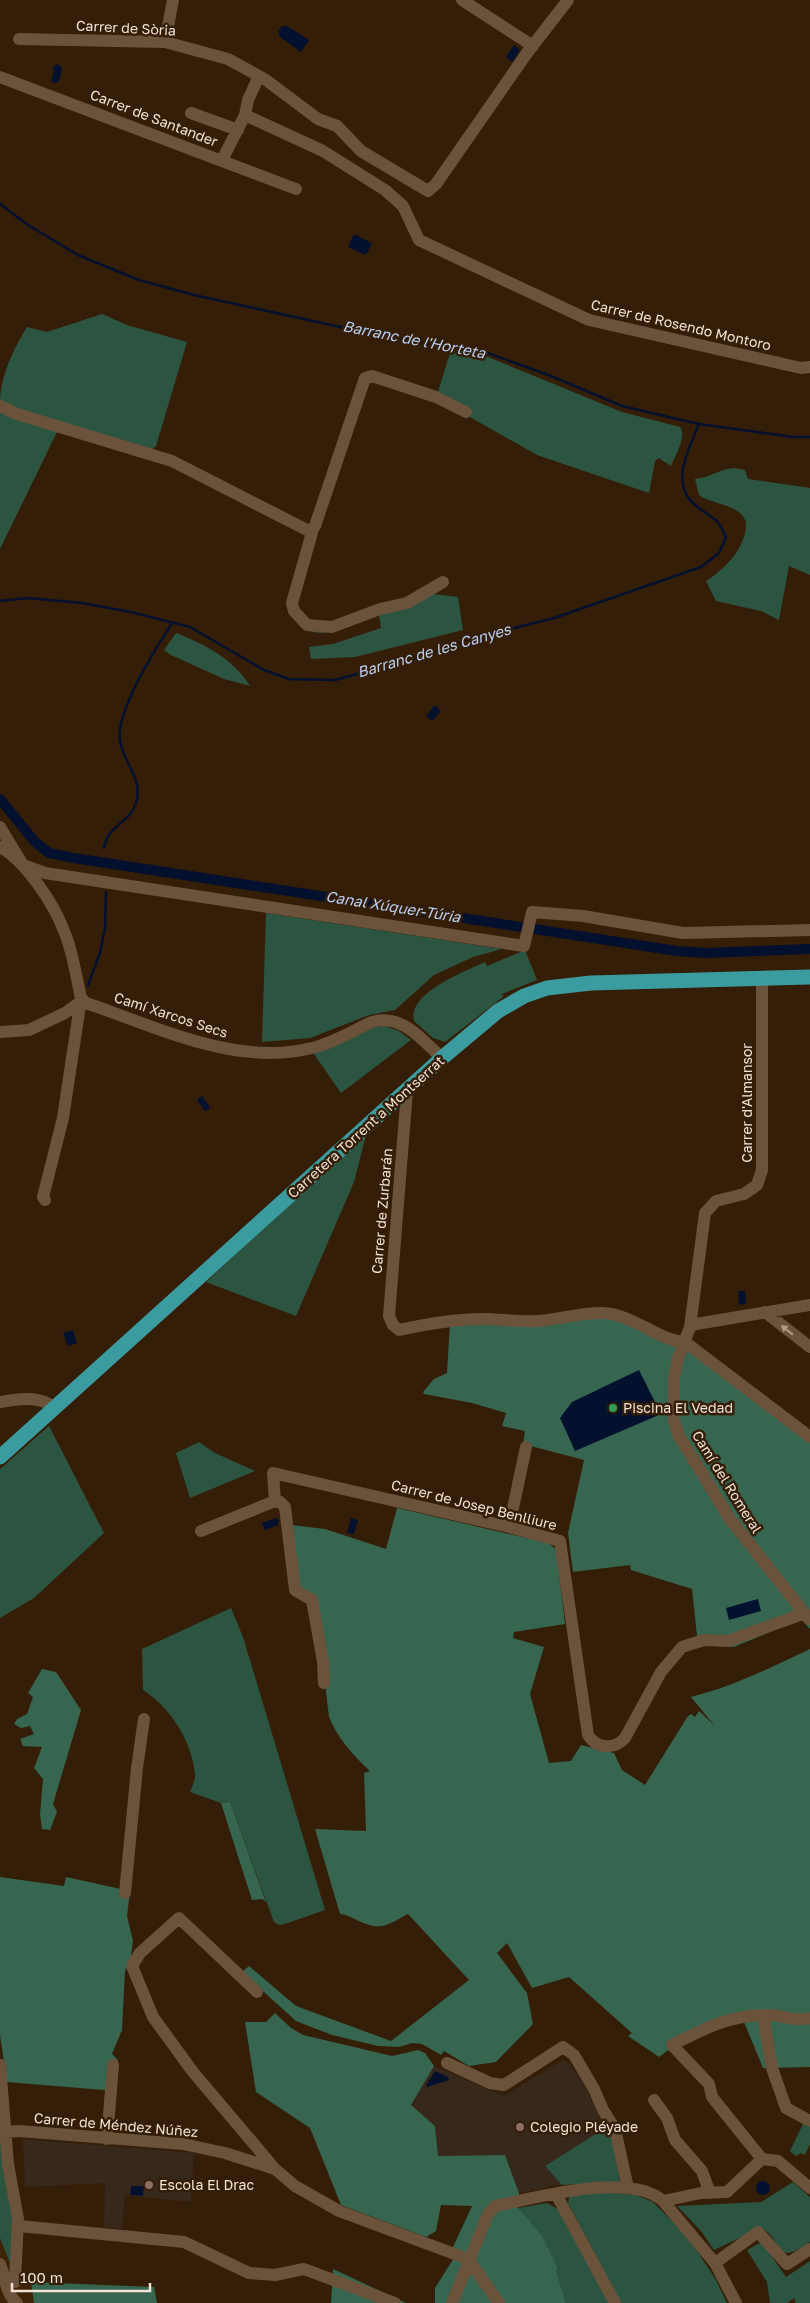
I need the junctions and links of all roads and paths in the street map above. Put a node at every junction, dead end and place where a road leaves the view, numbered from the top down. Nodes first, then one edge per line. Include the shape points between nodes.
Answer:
1 (173, 0) edge
2 (462, 0) edge
3 (568, 0) edge
4 (19, 39) dead end
5 (165, 42) junction
6 (533, 46) junction
7 (259, 76) junction
8 (0, 77) edge
9 (191, 113) dead end
10 (245, 115) junction
11 (238, 130) junction
12 (222, 160) junction
13 (296, 189) dead end
14 (810, 367) edge
15 (0, 406) edge
16 (466, 412) dead end
17 (313, 529) junction
18 (443, 582) dead end
19 (0, 828) edge
20 (0, 846) edge
21 (23, 865) junction
22 (810, 930) edge
23 (810, 977) edge
24 (762, 979) junction
25 (82, 1002) junction
26 (0, 1032) edge
27 (442, 1058) junction
28 (407, 1091) junction
29 (45, 1200) dead end
30 (810, 1305) edge
31 (765, 1312) junction
32 (690, 1327) junction
33 (685, 1342) junction
34 (810, 1347) edge
35 (0, 1402) edge
36 (55, 1408) junction
37 (810, 1437) edge
38 (526, 1447) dead end
39 (0, 1457) edge
40 (275, 1500) junction
41 (508, 1527) junction
42 (201, 1531) dead end
43 (807, 1617) edge
44 (324, 1683) dead end
45 (144, 1719) dead end
46 (125, 1893) dead end
47 (257, 1992) dead end
48 (763, 2015) junction
49 (810, 2018) edge
50 (447, 2063) dead end
51 (0, 2064) edge
52 (113, 2065) dead end
53 (654, 2100) dead end
54 (810, 2121) edge
55 (5, 2132) junction
56 (107, 2139) junction
57 (762, 2159) junction
58 (275, 2168) junction
59 (628, 2188) junction
60 (810, 2188) edge
61 (710, 2193) junction
62 (556, 2194) junction
63 (663, 2201) junction
64 (19, 2226) junction
65 (810, 2249) edge
66 (468, 2260) junction
67 (715, 2263) junction
68 (0, 2264) edge
69 (11, 2281) junction
70 (18, 2303) edge
71 (395, 2303) edge
72 (452, 2303) edge
73 (499, 2303) edge
74 (615, 2303) edge
75 (736, 2303) edge

1 - 5 street
2 - 6 street
3 - 6 street
4 - 5 street, Carrer de Sòria
5 - 7 street, Carrer de Sòria via 228,59
6 - 7 street, Carrer de Sòria via 428,191 362,151 337,126 318,119
7 - 10 street
8 - 12 street, Carrer de Santander
9 - 11 street
10 - 11 street
10 - 14 street, Carrer de Rosendo Montoro via 323,151 385,190 403,206 419,240 589,320 801,368
11 - 12 street
12 - 13 street, Carrer de Santander
15 - 17 street via 45,423 172,460 303,529
16 - 17 street via 436,397 372,376 365,378
17 - 18 street via 292,603 294,611 307,625 332,627 407,603
19 - 21 street
20 - 21 street
21 - 22 street via 45,874 524,946 532,912 582,916 682,933
21 - 25 street via 51,904 64,930
23 - 24 main road, Carretera Torrent a Montserrat
24 - 27 main road, Carretera Torrent a Montserrat via 591,983 547,988 524,996 498,1011
24 - 32 street, Carrer d'Almansor via 762,1170 757,1185 744,1194 716,1201 705,1213
25 - 26 street via 29,1030
25 - 27 street, Camí Xarcos Secs via 194,1040 233,1050 264,1052 313,1048 372,1022 391,1020 407,1026
25 - 29 street via 67,1097 43,1196
27 - 28 main road, Carretera Torrent a Montserrat
28 - 33 street, Carrer de Zurbarán via 389,1316 393,1325 400,1330 441,1322 482,1319 537,1321 604,1313 633,1320 671,1341
28 - 36 main road, Carretera Torrent a Montserrat
30 - 31 street
31 - 32 street
34 -> 31 street
32 - 33 street, Carrer d'Almansor
33 - 37 street
33 - 43 street, Camí del Romeral via 674,1378 674,1421 680,1436 730,1519
35 - 36 street via 34,1398
36 - 39 main road, Carretera Torrent a Montserrat
38 - 41 street
40 - 41 street, Carrer de Josep Benlliure via 273,1473
40 - 42 street
40 - 44 street via 285,1507 295,1590 312,1600 324,1662
41 - 43 street, Carrer de Josep Benlliure via 560,1542 588,1735 592,1741 607,1747 620,1744 661,1672 682,1647 704,1640 728,1641
45 - 46 street
47 - 58 street via 179,1918 140,1953 132,1966 152,2017 192,2072
48 - 49 street via 796,2021
48 - 54 street via 772,2068 786,2108
48 - 57 street via 711,2025 672,2045 709,2084 712,2097
50 - 59 street via 490,2083 504,2085 563,2047 574,2055 615,2129
51 - 55 street
52 - 56 street
53 - 61 street via 667,2118 675,2140 702,2171
55 - 56 street, Carrer de Méndez Núñez
55 - 64 street
56 - 58 street, Carrer de Méndez Núñez via 182,2144 225,2152
57 - 60 street via 778,2161
57 - 61 street via 727,2192
58 - 66 street, Carrer de Méndez Núñez via 295,2186 339,2211
59 - 62 street via 574,2189
59 - 63 street via 655,2194
61 - 63 street
62 - 66 street via 495,2206 488,2214
62 - 74 street
63 - 67 street
64 - 69 street
64 - 71 street via 184,2242 249,2273 274,2275 304,2269
65 - 67 street via 787,2264 758,2232
66 - 72 street
66 - 73 street
67 - 75 street
68 - 69 street
69 - 70 street

